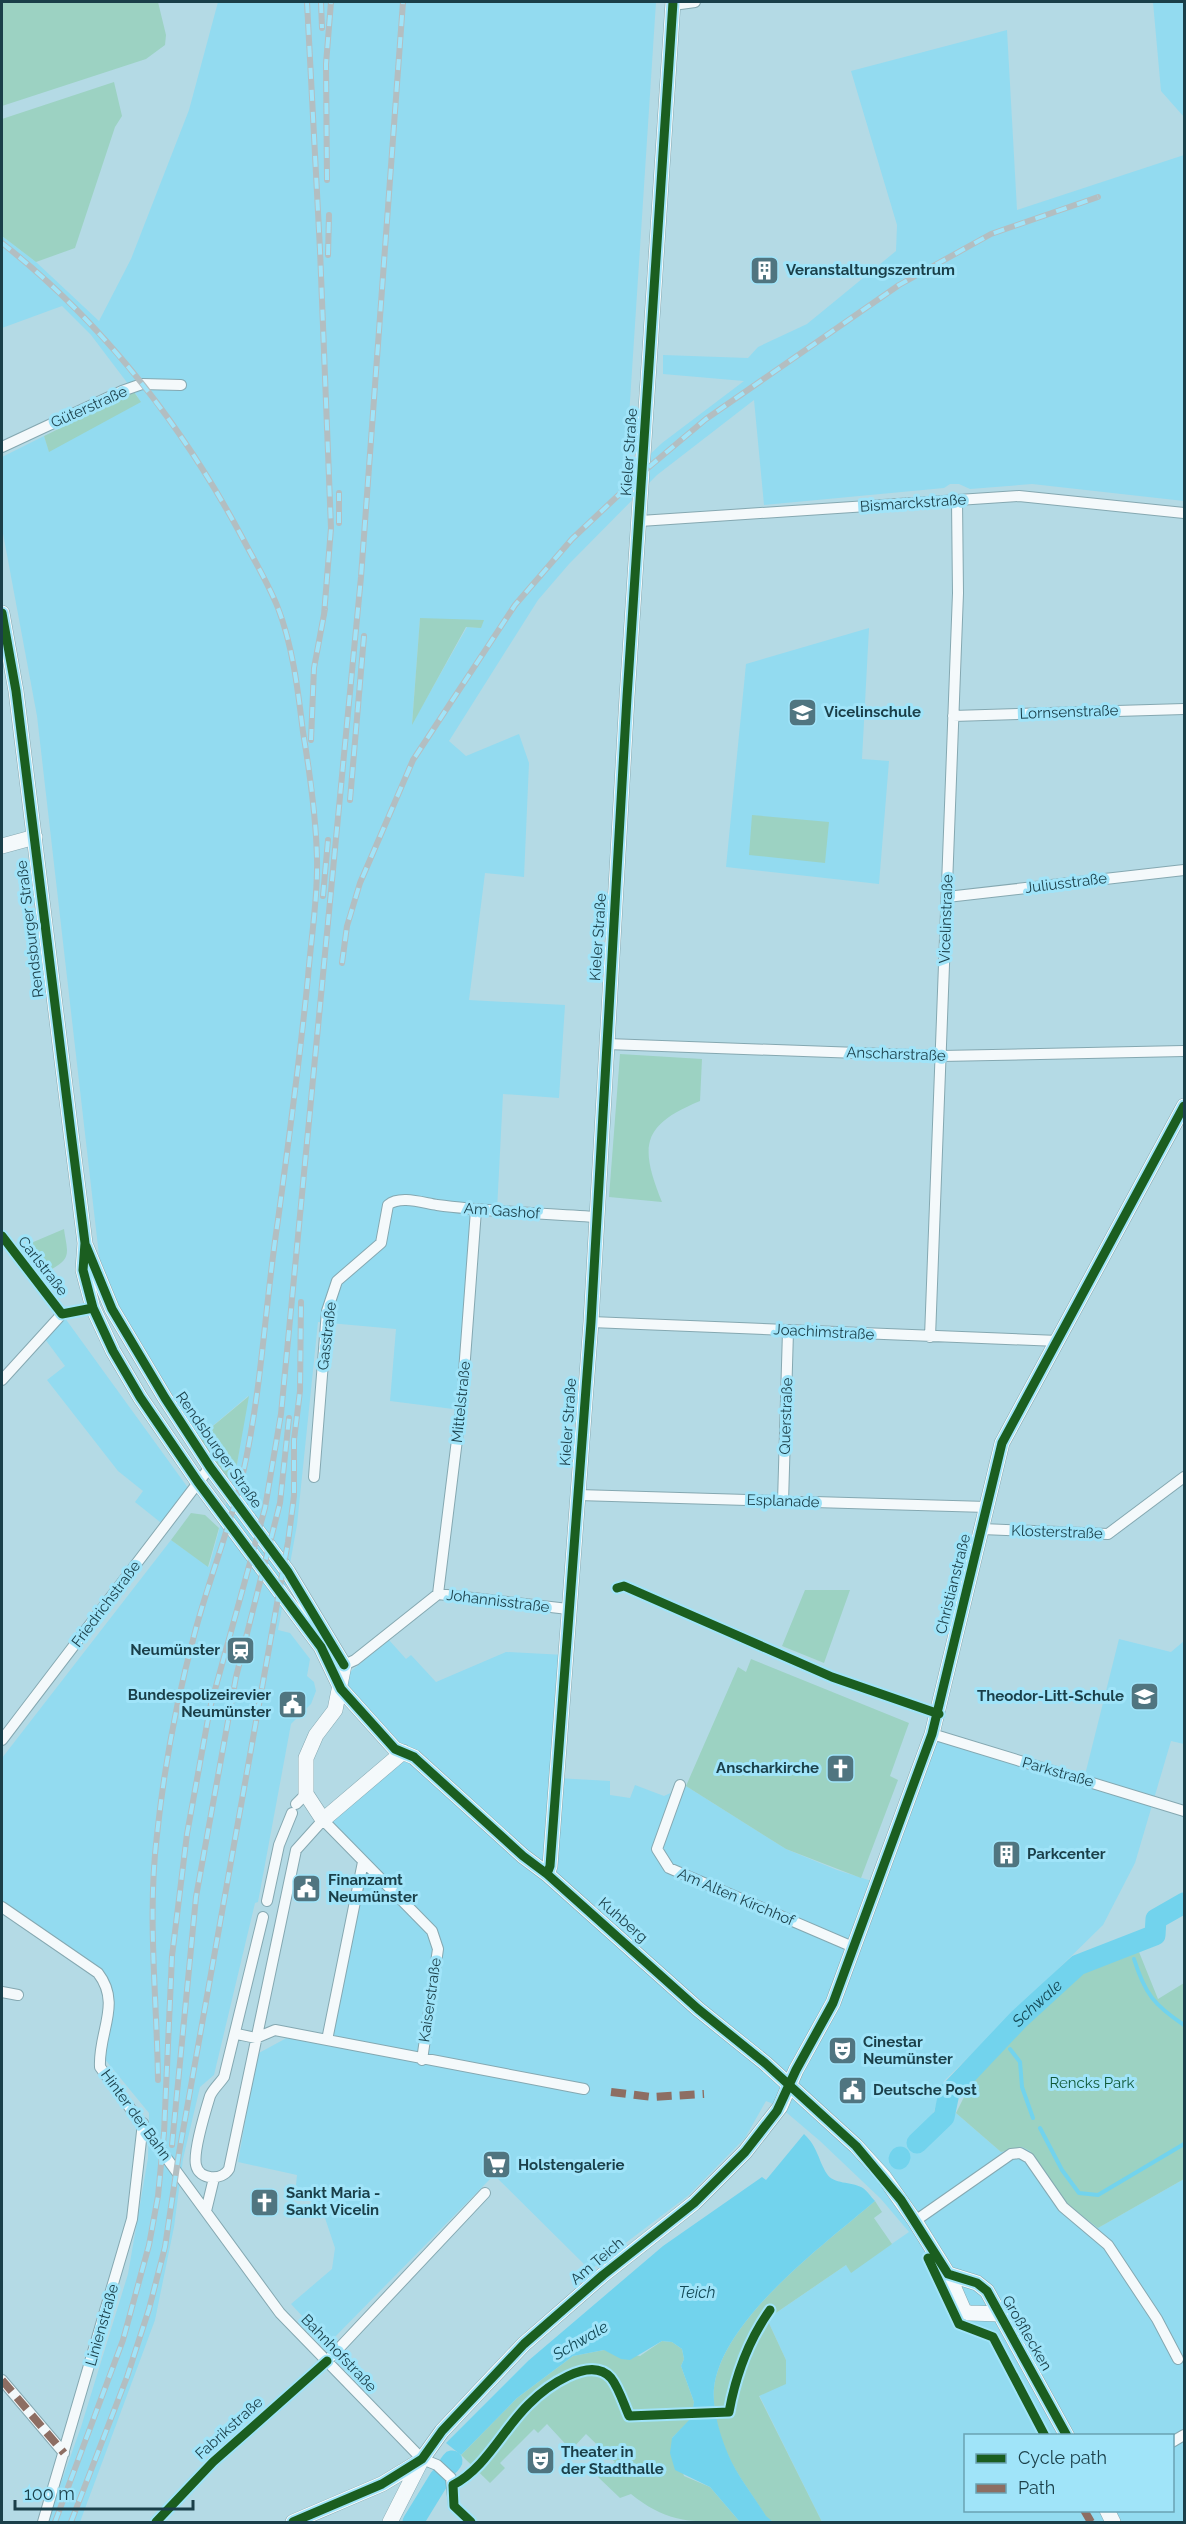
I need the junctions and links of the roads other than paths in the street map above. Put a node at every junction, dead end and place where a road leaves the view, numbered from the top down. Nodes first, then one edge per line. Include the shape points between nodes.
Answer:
1 (695, 2) edge
2 (673, 3) edge
3 (181, 385) dead end
4 (2, 447) edge
5 (957, 500) junction
6 (1185, 513) edge
7 (640, 521) junction
8 (2, 613) edge
9 (1185, 709) edge
10 (953, 716) junction
11 (35, 837) junction
12 (2, 846) edge
13 (1185, 870) edge
14 (947, 897) junction
15 (608, 1044) junction
16 (1185, 1051) edge
17 (941, 1056) junction
18 (1185, 1106) edge
19 (411, 1201) joint
20 (476, 1210) junction
21 (595, 1217) junction
22 (2, 1236) edge
23 (85, 1243) junction
24 (591, 1322) junction
25 (788, 1331) junction
26 (930, 1337) junction
27 (1058, 1341) junction
28 (2, 1380) edge
29 (210, 1467) junction
30 (314, 1477) dead end
31 (1185, 1477) edge
32 (198, 1482) junction
33 (578, 1495) junction
34 (783, 1502) junction
35 (987, 1508) junction
36 (982, 1528) junction
37 (438, 1594) junction
38 (568, 1609) junction
39 (344, 1665) junction
40 (341, 1689) junction
41 (932, 1734) junction
42 (2, 1740) edge
43 (403, 1752) junction
44 (680, 1785) dead end
45 (298, 1804) junction
46 (1185, 1811) edge
47 (323, 1820) junction
48 (363, 1862) junction
49 (547, 1874) junction
50 (267, 1901) dead end
51 (2, 1907) edge
52 (263, 1917) dead end
53 (853, 1947) junction
54 (2, 1992) edge
55 (18, 1995) dead end
56 (237, 2034) junction
57 (256, 2038) junction
58 (327, 2040) junction
59 (422, 2060) junction
60 (789, 2087) junction
61 (584, 2089) dead end
62 (143, 2123) junction
63 (884, 2177) joint
64 (214, 2178) junction
65 (485, 2193) dead end
66 (206, 2211) junction
67 (915, 2221) junction
68 (948, 2274) junction
69 (971, 2283) junction
70 (958, 2294) junction
71 (988, 2296) junction
72 (981, 2312) junction
73 (1002, 2314) junction
74 (1178, 2359) dead end
75 (327, 2361) junction
76 (2, 2380) edge
77 (1066, 2434) edge
78 (64, 2453) junction
79 (422, 2459) junction
80 (454, 2506) dead end
81 (43, 2523) edge
82 (156, 2523) edge
83 (293, 2523) edge
84 (390, 2523) edge

1 - 2 street
2 - 7 street, Kieler Straße
3 - 4 street, Güterstraße via 142,384
5 - 6 street, Bismarckstraße via 1019,496
5 - 7 street, Bismarckstraße
5 - 10 street, Vicelinstraße
7 - 15 street, Kieler Straße
8 - 11 street, Rendsburger Straße
9 - 10 street, Lornsenstraße
10 - 14 street, Vicelinstraße
11 - 12 street
11 - 23 street, Rendsburger Straße
13 - 14 street, Juliusstraße
14 - 17 street, Vicelinstraße
15 - 17 street, Anscharstraße
15 - 21 street, Kieler Straße
16 - 17 street, Anscharstraße
17 - 26 street, Vicelinstraße
18 - 27 street, Christianstraße
19 - 20 street, Am Gashof
19 - 30 street, Gasstraße via 388,1205 381,1243 337,1281 327,1311
20 - 21 street, Am Gashof
20 - 37 street, Mittelstraße via 462,1399
21 - 24 street, Kieler Straße
22 - 28 street, Carlstraße via 62,1314
23 - 29 street, Rendsburger Straße via 112,1309
23 - 32 street, Rendsburger Straße via 83,1270 88,1294 113,1351
24 - 25 street, Joachimstraße
24 - 33 street, Kieler Straße
25 - 26 street, Joachimstraße
25 - 34 street, Querstraße
26 - 27 street, Joachimstraße
27 - 35 street, Christianstraße via 1002,1443
29 - 32 street, Friedrichstraße
29 - 39 street, Rendsburger Straße via 288,1572
31 - 36 street, Klosterstraße via 1108,1534
32 - 40 street, Rendsburger Straße via 321,1647
32 - 42 street, Friedrichstraße
33 - 34 street, Esplanade
33 - 38 street, Kieler Straße
34 - 35 street, Esplanade
35 - 36 street, Christianstraße
36 - 41 street, Christianstraße
37 - 38 street, Johannisstraße
37 - 39 street, Johannisstraße
38 - 49 street, Kieler Straße
39 - 40 street
40 - 43 street, Kuhberg via 395,1749
40 - 45 street via 335,1710 309,1748
41 - 46 street, Parkstraße
41 - 53 street, Christianstraße
43 - 47 street
43 - 49 street, Kuhberg via 414,1756 523,1857
44 - 53 street, Am Alten Kirchhof via 657,1849 669,1868
45 - 47 street, Kaiserstraße
45 - 50 street via 279,1845
47 - 48 street, Kaiserstraße
47 - 57 street via 296,1850
48 - 58 street
48 - 59 street, Kaiserstraße via 432,1931 438,1948
49 - 60 street, Kuhberg
51 - 62 street, Hinter der Bahn via 98,1973 107,1984 109,2009 99,2052 100,2067
52 - 56 street
53 - 60 street, Christianstraße via 830,2009
54 - 55 street
56 - 57 street, Kaiserstraße
56 - 64 street via 224,2077 211,2093 196,2156 199,2170
57 - 58 street, Kaiserstraße via 275,2030
57 - 64 street via 229,2169
58 - 59 street, Kaiserstraße
59 - 61 street, Kaiserstraße
60 - 63 street, Kuhberg via 856,2146
60 - 79 street, Am Teich via 777,2111 745,2152 694,2203 524,2344 442,2431
62 - 66 street, Hinter der Bahn
62 - 78 street, Linienstraße via 132,2219
63 - 67 street, Großflecken
64 - 66 street
65 - 75 street, Fabrikstraße
66 - 75 street, Bahnhofstraße via 280,2313
67 - 68 street, Großflecken
67 - 74 street via 1011,2154 1020,2153 1029,2158 1063,2207 1108,2245 1157,2319
68 - 69 street, Großflecken
68 - 70 street, Großflecken
69 - 70 street
69 - 71 street, Großflecken via 982,2286
70 - 72 street, Großflecken via 964,2311
71 - 72 street, Großflecken
71 - 73 street, Großflecken
72 - 73 street, Großflecken
73 - 77 street, Großflecken
75 - 79 street, Bahnhofstraße
75 - 82 street, Fabrikstraße via 213,2462
76 - 78 street
78 - 81 street, Linienstraße
79 - 80 street, Bahnhofstraße via 437,2465 451,2478
79 - 83 street via 389,2480
79 - 84 street

